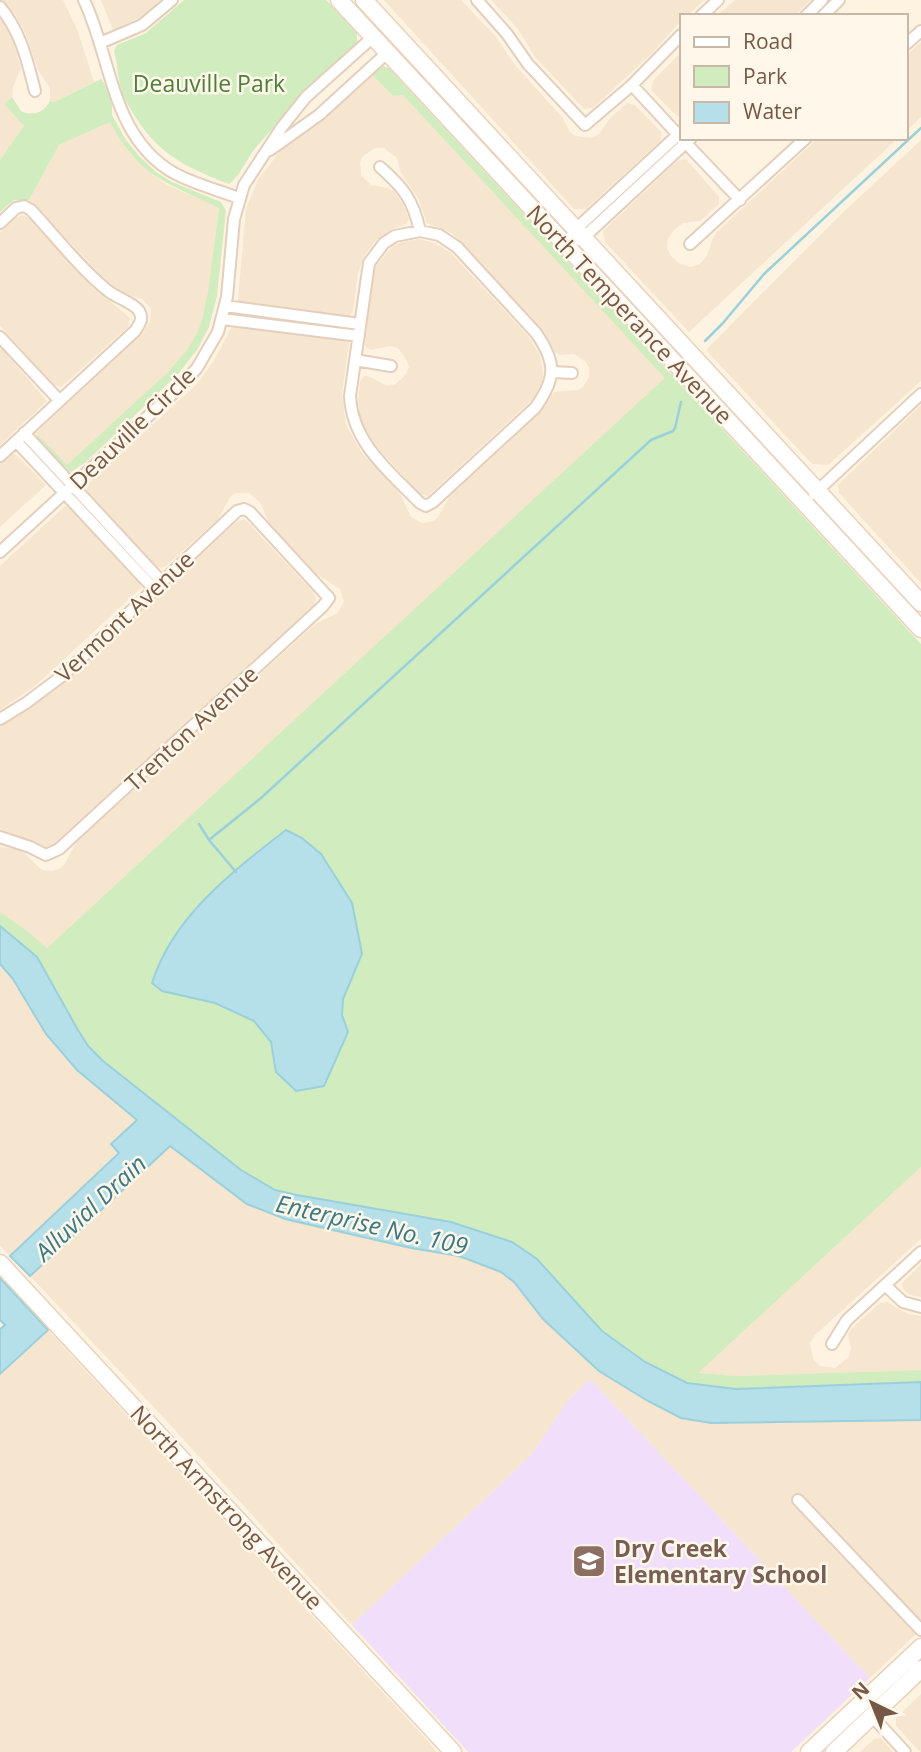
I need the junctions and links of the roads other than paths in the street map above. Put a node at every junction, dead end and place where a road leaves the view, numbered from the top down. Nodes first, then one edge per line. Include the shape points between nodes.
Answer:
1 (84, 0) edge
2 (172, 0) edge
3 (339, 0) edge
4 (364, 0) edge
5 (477, 0) edge
6 (718, 0) edge
7 (822, 0) edge
8 (839, 0) edge
9 (0, 7) edge
10 (703, 14) edge
11 (808, 14) edge
12 (824, 14) edge
13 (921, 31) edge
14 (680, 36) edge
15 (373, 37) junction
16 (100, 43) junction
17 (907, 43) edge
18 (388, 52) junction
19 (632, 85) junction
20 (35, 91) dead end
21 (477, 122) junction
22 (680, 134) edge
23 (680, 140) edge
24 (686, 140) edge
25 (804, 140) edge
26 (265, 154) junction
27 (380, 167) dead end
28 (239, 198) junction
29 (740, 200) junction
30 (0, 223) edge
31 (420, 231) junction
32 (580, 233) junction
33 (566, 244) junction
34 (690, 244) dead end
35 (225, 306) junction
36 (222, 319) junction
37 (360, 324) junction
38 (359, 336) junction
39 (0, 337) edge
40 (355, 360) junction
41 (391, 366) dead end
42 (553, 372) junction
43 (572, 373) dead end
44 (921, 394) edge
45 (59, 400) junction
46 (20, 437) junction
47 (0, 456) edge
48 (68, 489) junction
49 (818, 490) junction
50 (804, 503) junction
51 (0, 552) edge
52 (157, 584) junction
53 (329, 598) joint
54 (921, 603) edge
55 (921, 629) edge
56 (0, 719) edge
57 (0, 837) edge
58 (921, 1252) edge
59 (0, 1263) edge
60 (885, 1285) junction
61 (921, 1307) edge
62 (832, 1344) dead end
63 (798, 1500) dead end
64 (921, 1630) edge
65 (921, 1647) edge
66 (921, 1659) edge
67 (921, 1669) edge
68 (870, 1696) junction
69 (872, 1716) junction
70 (453, 1752) edge
71 (809, 1752) edge
72 (822, 1752) edge
73 (834, 1752) edge
74 (905, 1752) edge

1 - 16 street
2 - 16 street via 142,25
3 - 15 main road, North Temperance Avenue
4 - 21 main road, North Temperance Avenue
5 - 19 street via 585,125
6 - 10 street
7 - 11 street
8 - 12 street
9 - 20 street via 22,41
13 - 17 street
14 - 19 street
15 - 18 main road, North Temperance Avenue
15 - 21 main road via 388,39 442,97
15 - 26 street, Deauville Circle via 306,97
16 - 28 street via 121,109 146,150 174,173
18 - 26 street, Deauville Circle via 319,115
18 - 33 main road, North Temperance Avenue
19 - 22 street
21 - 32 main road, North Temperance Avenue
23 - 32 street
24 - 29 street
25 - 29 street
26 - 28 street, Deauville Circle
27 - 31 street via 405,190
28 - 35 street, Deauville Circle
29 - 34 street
30 - 45 street via 16,208 31,210 106,289 139,310 141,323 135,331
31 - 37 street via 395,236 375,253 365,277
31 - 42 street via 439,235 457,247 536,333 546,347
32 - 33 street
32 - 49 main road, North Temperance Avenue
33 - 50 main road, North Temperance Avenue
35 - 36 street, Deauville Circle
35 - 37 street
36 - 38 street
36 - 48 street, Deauville Circle via 208,351 180,387
37 - 38 street
38 - 40 street
39 - 45 street
40 - 41 street
40 - 42 street via 352,418 364,442 426,506 535,408
42 - 43 street
44 - 49 street
45 - 46 street
46 - 47 street
46 - 48 street
48 - 51 street, Deauville Circle
48 - 52 street
49 - 50 street
49 - 54 main road, North Temperance Avenue
50 - 55 main road, North Temperance Avenue
52 - 53 street, Vermont Avenue via 244,509
52 - 56 street, Vermont Avenue via 62,676
53 - 57 street, Trenton Avenue via 59,849 46,855
58 - 60 street
59 - 70 main road, North Armstrong Avenue
60 - 61 street via 903,1302
60 - 62 street via 847,1320
63 - 64 street
65 - 68 main road
66 - 69 main road
67 - 69 main road
68 - 71 main road
68 - 72 main road via 865,1712
69 - 73 main road
69 - 74 street

